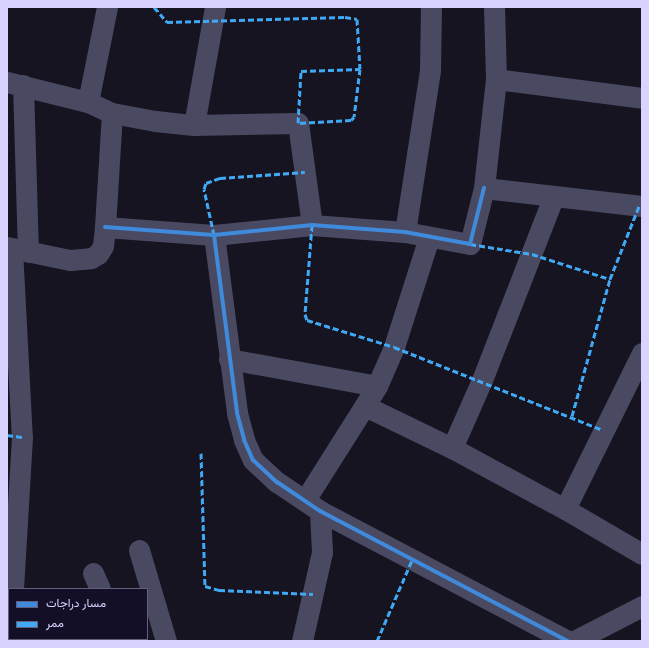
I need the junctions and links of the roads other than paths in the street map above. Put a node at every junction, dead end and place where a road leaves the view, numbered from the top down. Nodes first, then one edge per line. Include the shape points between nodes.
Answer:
1 (107, 7) edge
2 (215, 7) edge
3 (431, 7) edge
4 (494, 7) edge
5 (496, 79) junction
6 (15, 84) edge
7 (642, 98) edge
8 (88, 102) junction
9 (112, 113) junction
10 (194, 125) junction
11 (484, 188) junction
12 (553, 198) junction
13 (642, 206) edge
14 (312, 225) junction
15 (105, 227) junction
16 (405, 232) junction
17 (214, 235) junction
18 (429, 237) junction
19 (16, 249) edge
20 (642, 353) edge
21 (228, 359) junction
22 (377, 386) junction
23 (365, 406) junction
24 (452, 448) junction
25 (312, 506) junction
26 (565, 509) junction
27 (139, 550) dead end
28 (642, 554) edge
29 (13, 588) edge
30 (642, 606) edge
31 (166, 641) edge
32 (302, 641) edge
33 (568, 641) edge
34 (574, 641) edge

1 - 8 street
2 - 10 street
3 - 16 street via 430,70
4 - 5 street
5 - 7 street
5 - 11 street
6 - 8 street
6 - 19 street
8 - 9 street
9 - 10 street via 155,122
9 - 15 street
10 - 14 street via 298,123
11 - 12 street
11 - 18 street via 470,244
12 - 13 street
12 - 24 street via 482,380
14 - 16 street
14 - 17 street
15 - 17 street
15 - 19 street via 103,246 91,258 70,260
16 - 18 street
17 - 21 street
18 - 22 street via 394,346
19 - 29 street via 22,423
20 - 26 street
21 - 22 street
21 - 25 street via 237,413 248,453 259,467
22 - 23 street
23 - 24 street
23 - 25 street
24 - 26 street
25 - 32 street via 322,552
25 - 33 street
26 - 28 street
27 - 31 street
30 - 34 street

